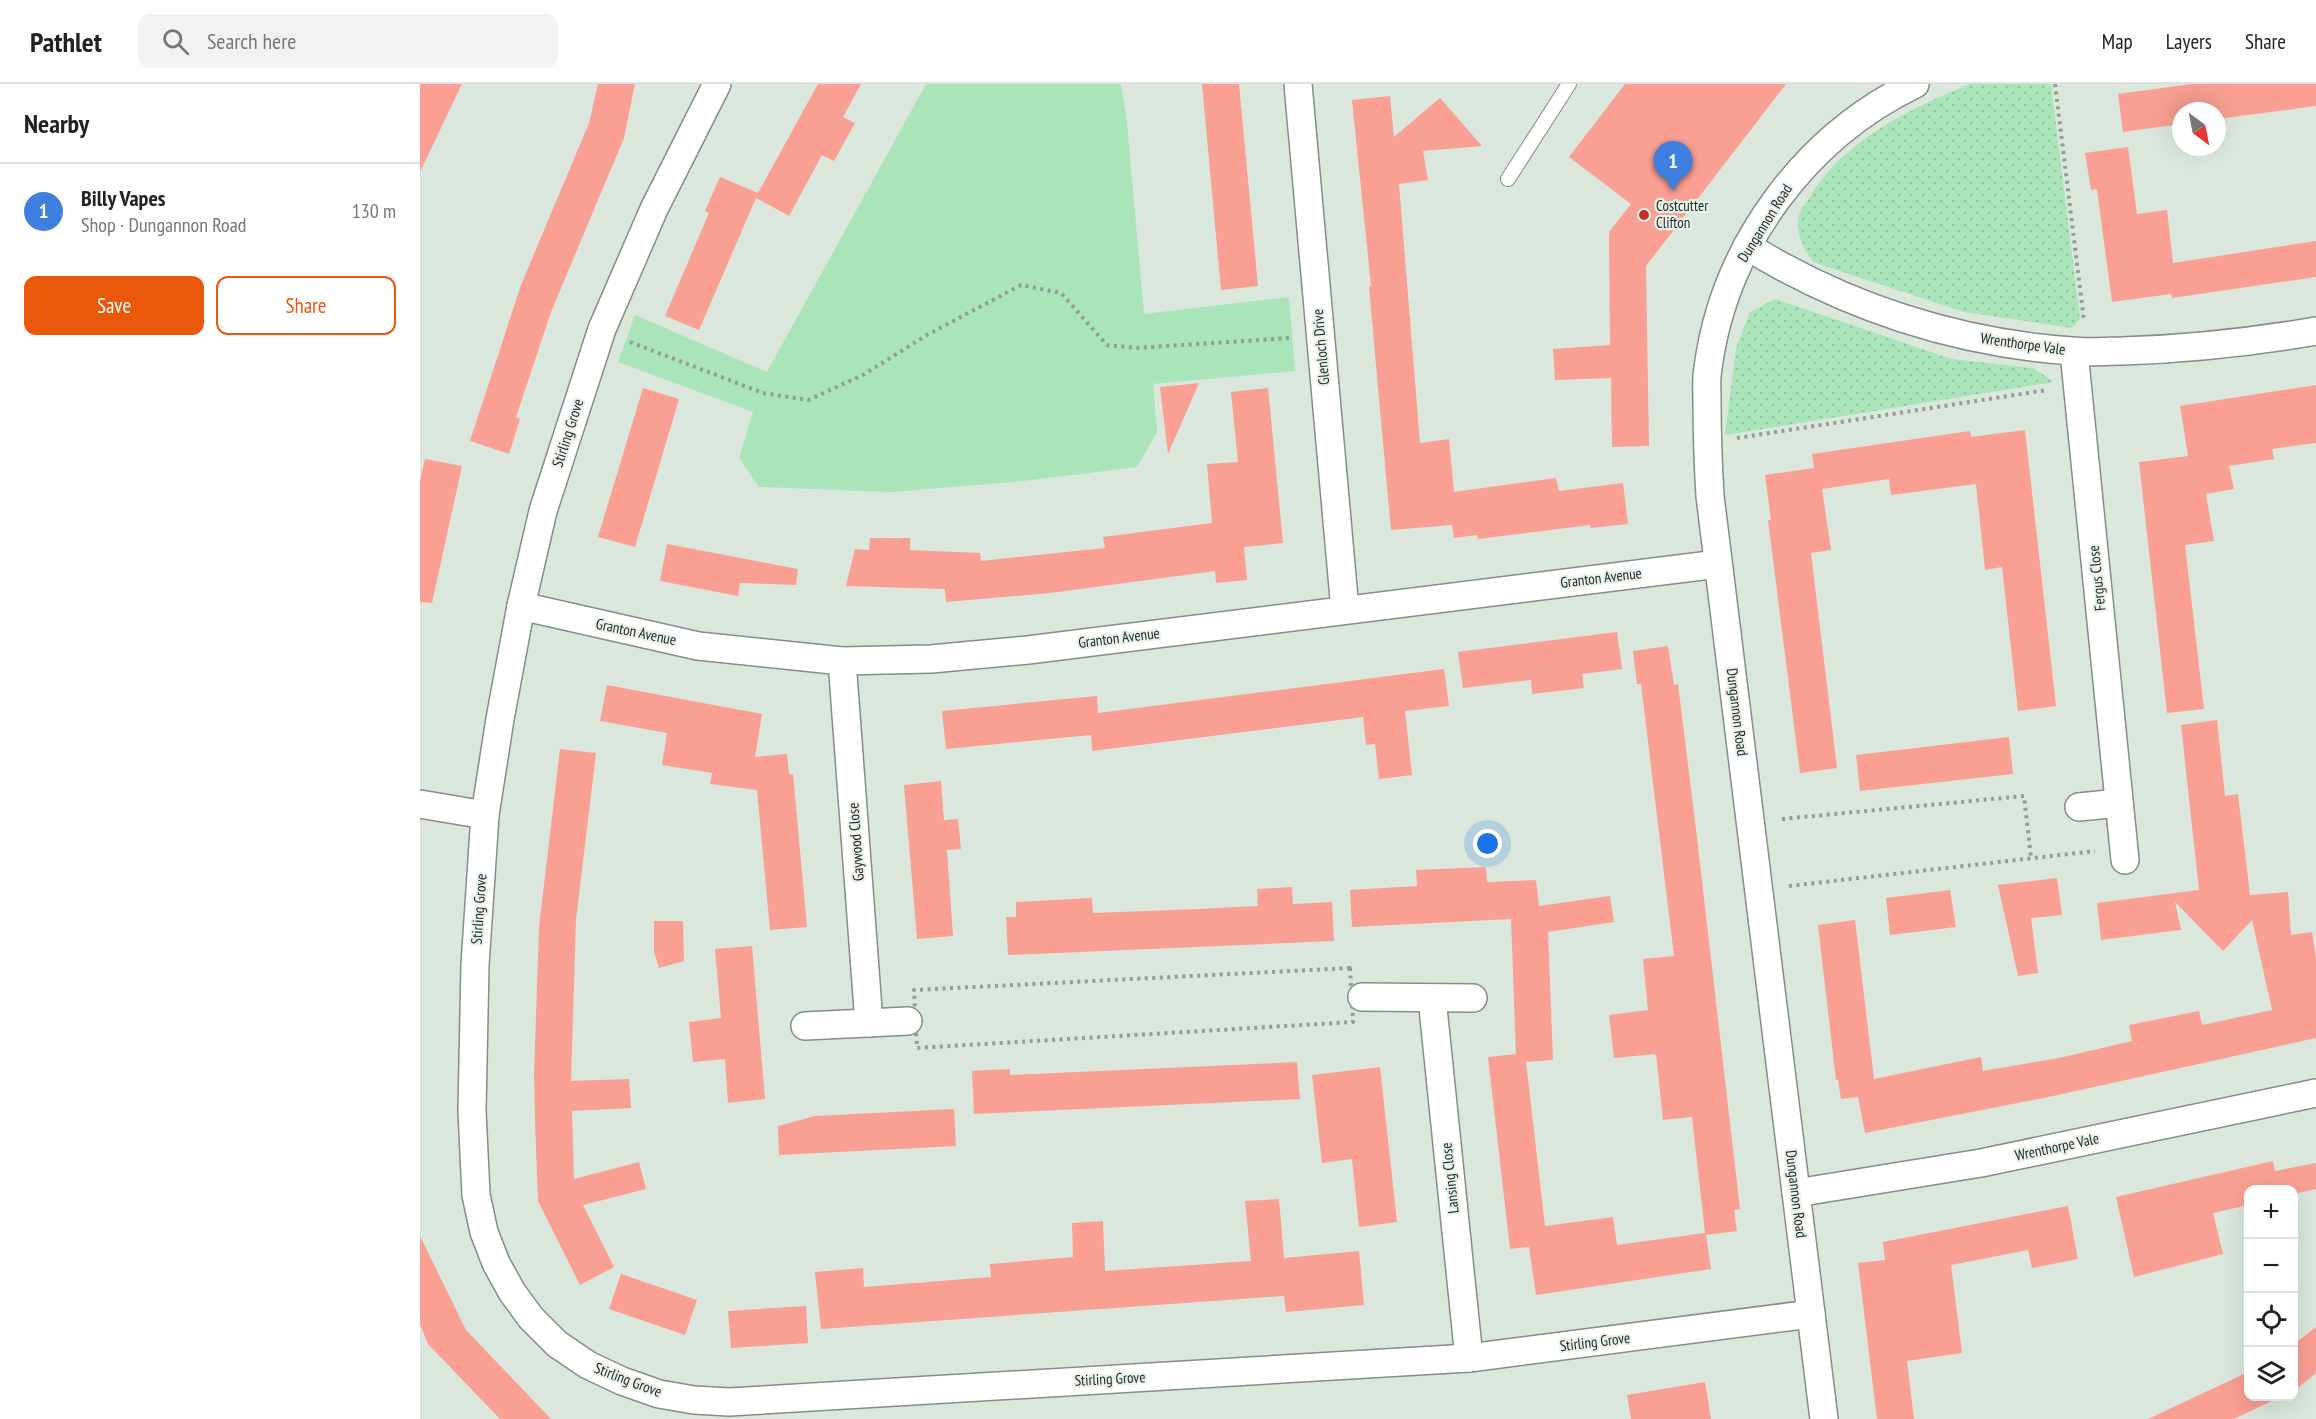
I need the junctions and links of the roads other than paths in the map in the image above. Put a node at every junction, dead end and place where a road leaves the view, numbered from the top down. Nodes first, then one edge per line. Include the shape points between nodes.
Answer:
1 (717, 84) edge
2 (1298, 84) edge
3 (1569, 84) edge
4 (1915, 84) edge
5 (1508, 179) dead end
6 (1747, 246) junction
7 (2316, 331) edge
8 (2081, 352) junction
9 (1718, 564) junction
10 (521, 606) junction
11 (1345, 610) junction
12 (842, 661) junction
13 (2119, 803) junction
14 (420, 804) edge
15 (2079, 807) dead end
16 (485, 815) junction
17 (2124, 853) road end
18 (1362, 998) dead end
19 (1432, 998) junction
20 (1473, 998) dead end
21 (908, 1021) dead end
22 (869, 1023) junction
23 (805, 1026) dead end
24 (2316, 1093) edge
25 (1796, 1193) junction
26 (1811, 1314) junction
27 (1469, 1358) junction
28 (1824, 1419) edge

1 - 10 street, Stirling Grove via 654,209 602,330 543,511
2 - 11 street, Glenloch Drive
3 - 5 lane
4 - 6 street, Dungannon Road via 1887,97 1839,131 1807,161 1778,196
6 - 8 street, Wrenthorpe Vale via 1842,297 1911,321 1997,343
6 - 9 street, Dungannon Road via 1724,299 1707,368 1706,442
7 - 8 street, Wrenthorpe Vale via 2172,350
8 - 13 street, Fergus Close via 2078,385
9 - 11 street, Granton Avenue
9 - 25 street, Dungannon Road
10 - 12 street, Granton Avenue via 698,646
10 - 16 street, Stirling Grove
11 - 12 street, Granton Avenue via 1028,650 931,659
12 - 22 street, Gaywood Close
13 - 15 street
13 - 17 street, Fergus Close
14 - 16 street
16 - 27 street, Stirling Grove via 474,1021 472,1111 476,1195 484,1232 512,1292 557,1344 588,1365 659,1394 729,1402
18 - 19 street
19 - 20 street
19 - 27 street, Lansing Close
21 - 22 street
22 - 23 street
24 - 25 street, Wrenthorpe Vale via 1982,1163
25 - 26 street, Dungannon Road
26 - 27 street, Stirling Grove
26 - 28 street, Dungannon Road

